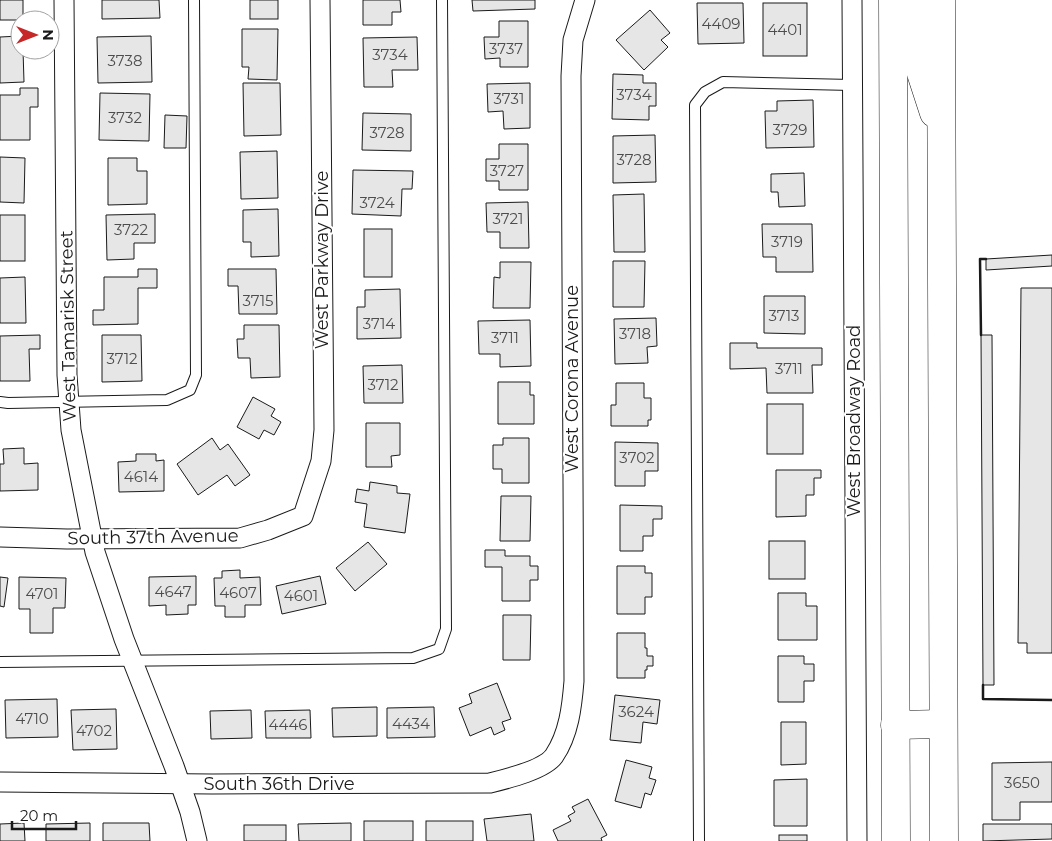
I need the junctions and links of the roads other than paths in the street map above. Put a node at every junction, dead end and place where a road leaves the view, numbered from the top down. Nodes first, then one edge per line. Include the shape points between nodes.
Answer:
1 (64, 0) edge
2 (194, 0) edge
3 (320, 0) edge
4 (442, 0) edge
5 (585, 0) edge
6 (852, 0) edge
7 (893, 0) edge
8 (918, 0) edge
9 (941, 0) edge
10 (852, 84) junction
11 (942, 138) junction
12 (0, 402) edge
13 (68, 402) junction
14 (302, 516) joint
15 (0, 537) edge
16 (92, 539) junction
17 (132, 661) junction
18 (0, 662) edge
19 (895, 724) junction
20 (942, 724) junction
21 (553, 757) joint
22 (0, 782) edge
23 (180, 784) junction
24 (197, 841) edge
25 (699, 841) edge
26 (857, 841) edge
27 (896, 841) edge
28 (944, 841) edge

1 - 13 street, West Tamarisk Street
2 - 13 lane via 196,374 190,390 167,400
3 - 14 street, West Parkway Drive via 324,430 321,461
4 - 17 lane via 446,629 440,648 413,658
5 - 21 street, West Corona Avenue via 573,40 571,76 574,681 571,710
6 - 10 street, West Broadway Road
7 - 19 main road
8 - 11 main road via 920,70
9 - 11 main road
10 - 25 lane via 724,82 705,92 695,105
10 - 26 street, West Broadway Road
11 - 20 main road
12 - 13 lane
13 - 16 street, West Tamarisk Street
14 - 16 street, South 37th Avenue via 240,538
15 - 16 street, South 37th Avenue
16 - 17 street, West Tamarisk Street
17 - 18 lane
17 - 23 street, West Tamarisk Street
19 - 20 main road
19 - 27 main road
20 - 28 main road
21 - 23 street, South 36th Drive via 535,769 490,783
22 - 23 street, South 36th Drive
23 - 24 street, West Tamarisk Street

